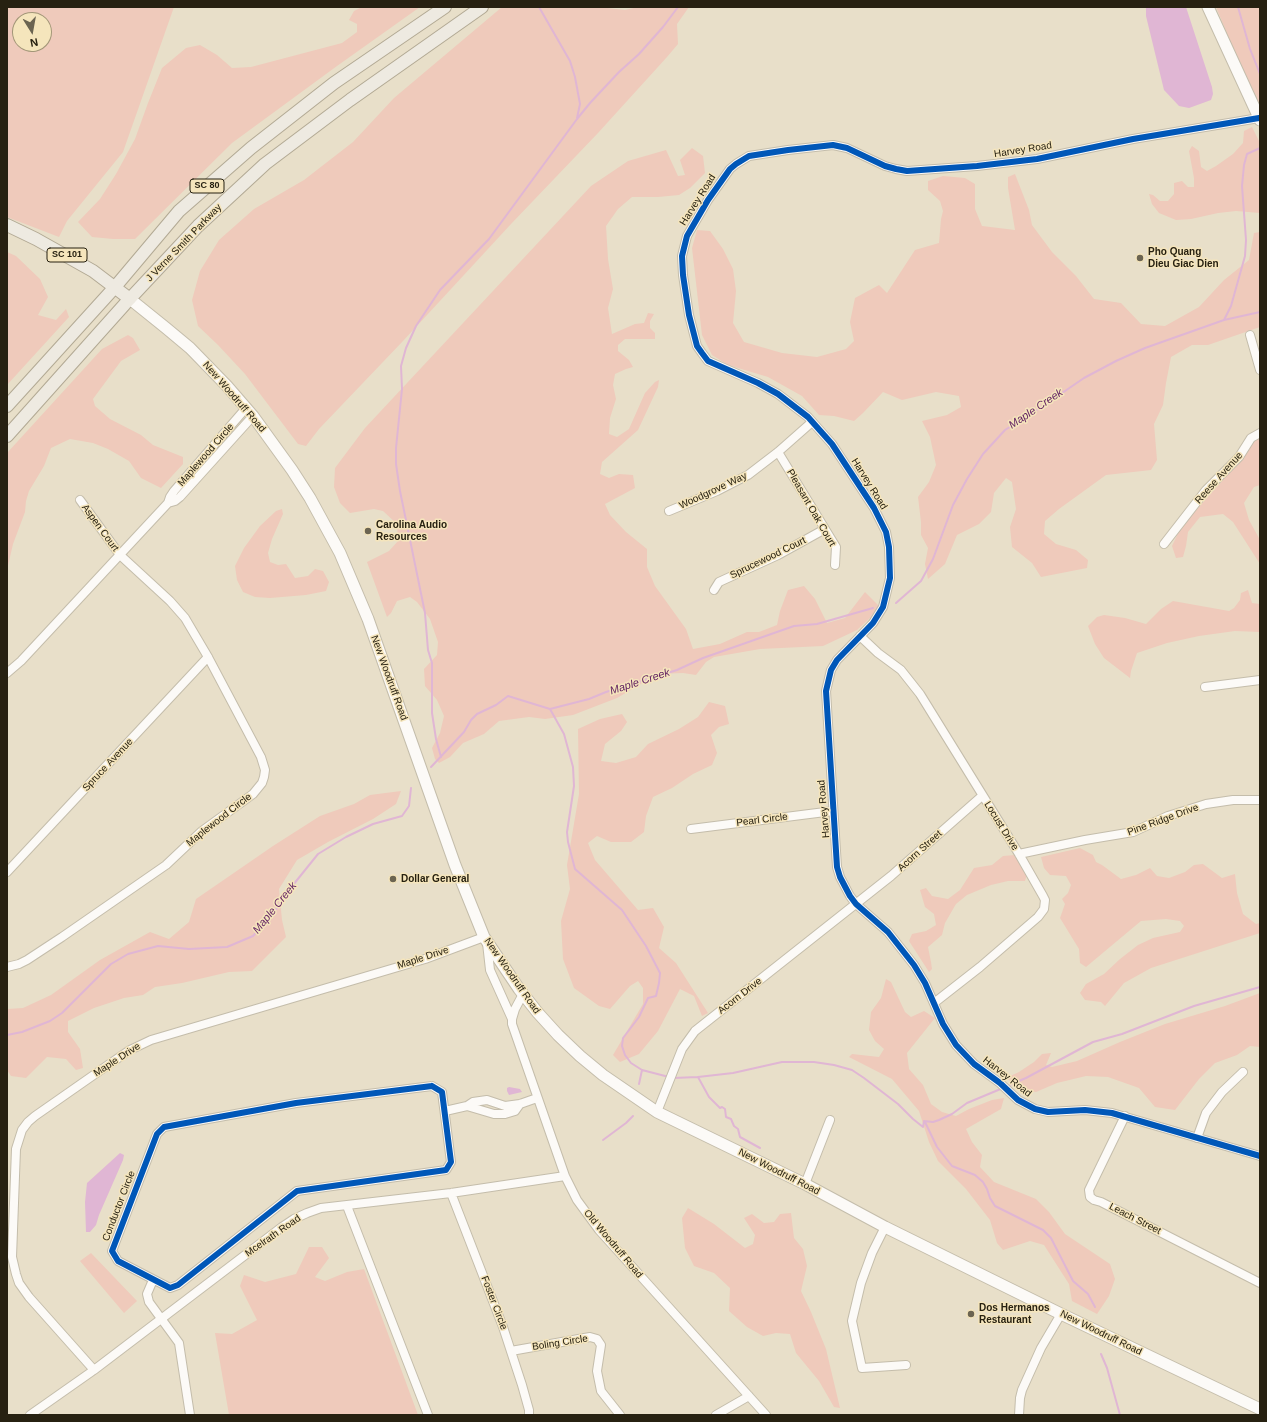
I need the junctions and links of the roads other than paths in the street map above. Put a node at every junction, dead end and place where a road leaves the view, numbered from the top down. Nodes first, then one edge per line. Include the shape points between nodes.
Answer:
1 (445, 7) edge
2 (482, 7) edge
3 (1208, 7) edge
4 (1259, 119) edge
5 (7, 226) edge
6 (122, 293) junction
7 (1250, 335) dead end
8 (1260, 370) edge
9 (7, 406) edge
10 (250, 412) junction
11 (812, 422) junction
12 (1260, 433) edge
13 (7, 436) edge
14 (778, 452) junction
15 (80, 500) dead end
16 (669, 511) dead end
17 (825, 529) junction
18 (1164, 544) dead end
19 (120, 555) junction
20 (835, 565) dead end
21 (714, 590) dead end
22 (860, 636) junction
23 (208, 657) junction
24 (7, 673) edge
25 (1260, 680) edge
26 (1205, 687) dead end
27 (982, 796) junction
28 (1260, 800) edge
29 (833, 811) junction
30 (691, 829) dead end
31 (1019, 854) junction
32 (7, 872) edge
33 (856, 904) junction
34 (485, 939) junction
35 (7, 967) edge
36 (522, 994) junction
37 (934, 1003) junction
38 (512, 1019) junction
39 (1243, 1072) dead end
40 (537, 1098) junction
41 (520, 1104) junction
42 (467, 1106) junction
43 (445, 1110) junction
44 (657, 1112) junction
45 (1125, 1116) junction
46 (830, 1120) dead end
47 (1197, 1138) junction
48 (1260, 1156) edge
49 (565, 1176) junction
50 (805, 1184) junction
51 (451, 1192) junction
52 (347, 1206) junction
53 (885, 1227) junction
54 (153, 1280) junction
55 (1260, 1283) edge
56 (1061, 1314) junction
57 (162, 1319) junction
58 (511, 1351) junction
59 (906, 1365) dead end
60 (94, 1370) junction
61 (749, 1396) junction
62 (1260, 1409) edge
63 (30, 1415) edge
64 (190, 1415) edge
65 (428, 1415) edge
66 (529, 1415) edge
67 (620, 1415) edge
68 (716, 1415) edge
69 (766, 1415) edge
70 (1019, 1415) edge

1 - 6 main road, J Verne Smith Parkway / SC 80 via 334,83 250,148 179,211
2 - 6 main road, J Verne Smith Parkway / SC 80 via 350,100 265,164
3 - 4 main road
4 - 11 street, Harvey Road via 1037,158 976,166 907,171 886,166 847,148 833,145 749,156 736,164 708,200 684,245 684,275 694,337 708,361 770,389 786,399
5 - 6 main road, SC 101 via 68,256
6 - 9 main road, J Verne Smith Parkway / SC 80
6 - 10 main road, New Woodruff Road / SC 101 via 190,348
6 - 13 main road, J Verne Smith Parkway / SC 80
7 - 8 street
10 - 19 street, Maplewood Circle via 174,491 168,503
10 - 34 main road, New Woodruff Road / SC 101 via 310,498 340,553 368,619 455,865
11 - 14 street, Woodgrove Way
11 - 22 street, Harvey Road via 832,444 874,508 886,532 890,563 887,594 878,616
12 - 18 street, Reese Avenue via 1251,438 1239,457 1206,490
14 - 16 street, Woodgrove Way via 748,475 718,491
14 - 17 street, Pleasant Oak Court
15 - 19 street, Aspen Court
17 - 20 street, Pleasant Oak Court via 836,547
17 - 21 street, Sprucewood Court via 778,555 719,582
19 - 23 street, Maplewood Circle via 178,609
19 - 24 street, Maplewood Circle
22 - 27 street, Locust Drive via 900,670 914,686
22 - 29 street, Harvey Road via 837,660 831,670 826,691
23 - 32 street, Spruce Avenue
23 - 35 street, Maplewood Circle via 263,763 264,777 258,789 202,831 166,865 132,890 27,960
25 - 26 street
27 - 31 street, Locust Drive
27 - 33 street, Acorn Street
28 - 31 street, Pine Ridge Drive via 1206,804 1172,814 1134,832
29 - 30 street, Pearl Circle
29 - 33 street, Harvey Road via 840,877
31 - 37 street, Locust Drive via 1043,896 1045,905 1041,913 980,967
33 - 37 street, Harvey Road via 878,922 902,948
33 - 44 street, Acorn Drive via 695,1031 682,1049
34 - 36 main road, New Woodruff Road / SC 101
34 - 38 street, Old Woodruff Road via 490,970
34 - 60 street, Maple Drive via 151,1040 130,1050 28,1122 22,1130 16,1149 13,1266 19,1283 29,1297
36 - 38 street
36 - 44 main road, New Woodruff Road / SC 101 via 580,1056 603,1076
37 - 45 street, Harvey Road via 956,1045 974,1064 1026,1105 1044,1111 1097,1110
38 - 40 street, Old Woodruff Road
39 - 47 street via 1222,1092 1206,1113
40 - 41 street
40 - 49 street, Old Woodruff Road
41 - 42 street via 505,1106 487,1100 473,1102
41 - 42 street via 515,1111 505,1114 494,1114
42 - 43 street
43 - 54 street, Conductor Circle via 451,1162 446,1170 297,1191 178,1285 170,1288
43 - 54 street, Conductor Circle via 442,1092 432,1086 296,1103 164,1127 157,1134 112,1251 118,1262
44 - 50 main road, New Woodruff Road / SC 101
45 - 47 street, Harvey Road
45 - 55 street, Leach Street via 1089,1190 1090,1197
46 - 50 street
47 - 48 street, Harvey Road
49 - 51 street, Mcelrath Road
49 - 61 street, Old Woodruff Road via 577,1200 599,1230
50 - 53 main road, New Woodruff Road / SC 101
51 - 52 street, Mcelrath Road
51 - 58 street, Foster Circle
52 - 57 street, Mcelrath Road via 321,1208 294,1219
52 - 65 street
53 - 56 main road, New Woodruff Road / SC 101
53 - 59 street via 861,1283 852,1321 862,1368
54 - 57 street via 148,1294 149,1302
56 - 62 main road, New Woodruff Road / SC 101
56 - 70 street via 1041,1348 1022,1390
57 - 60 street, Mcelrath Road
57 - 64 street via 179,1343
58 - 66 street, Foster Circle
58 - 67 street, Boling Circle via 590,1337 597,1339 601,1345 597,1372 601,1391
60 - 63 street, Mcelrath Road
61 - 68 street
61 - 69 street, Old Woodruff Road

